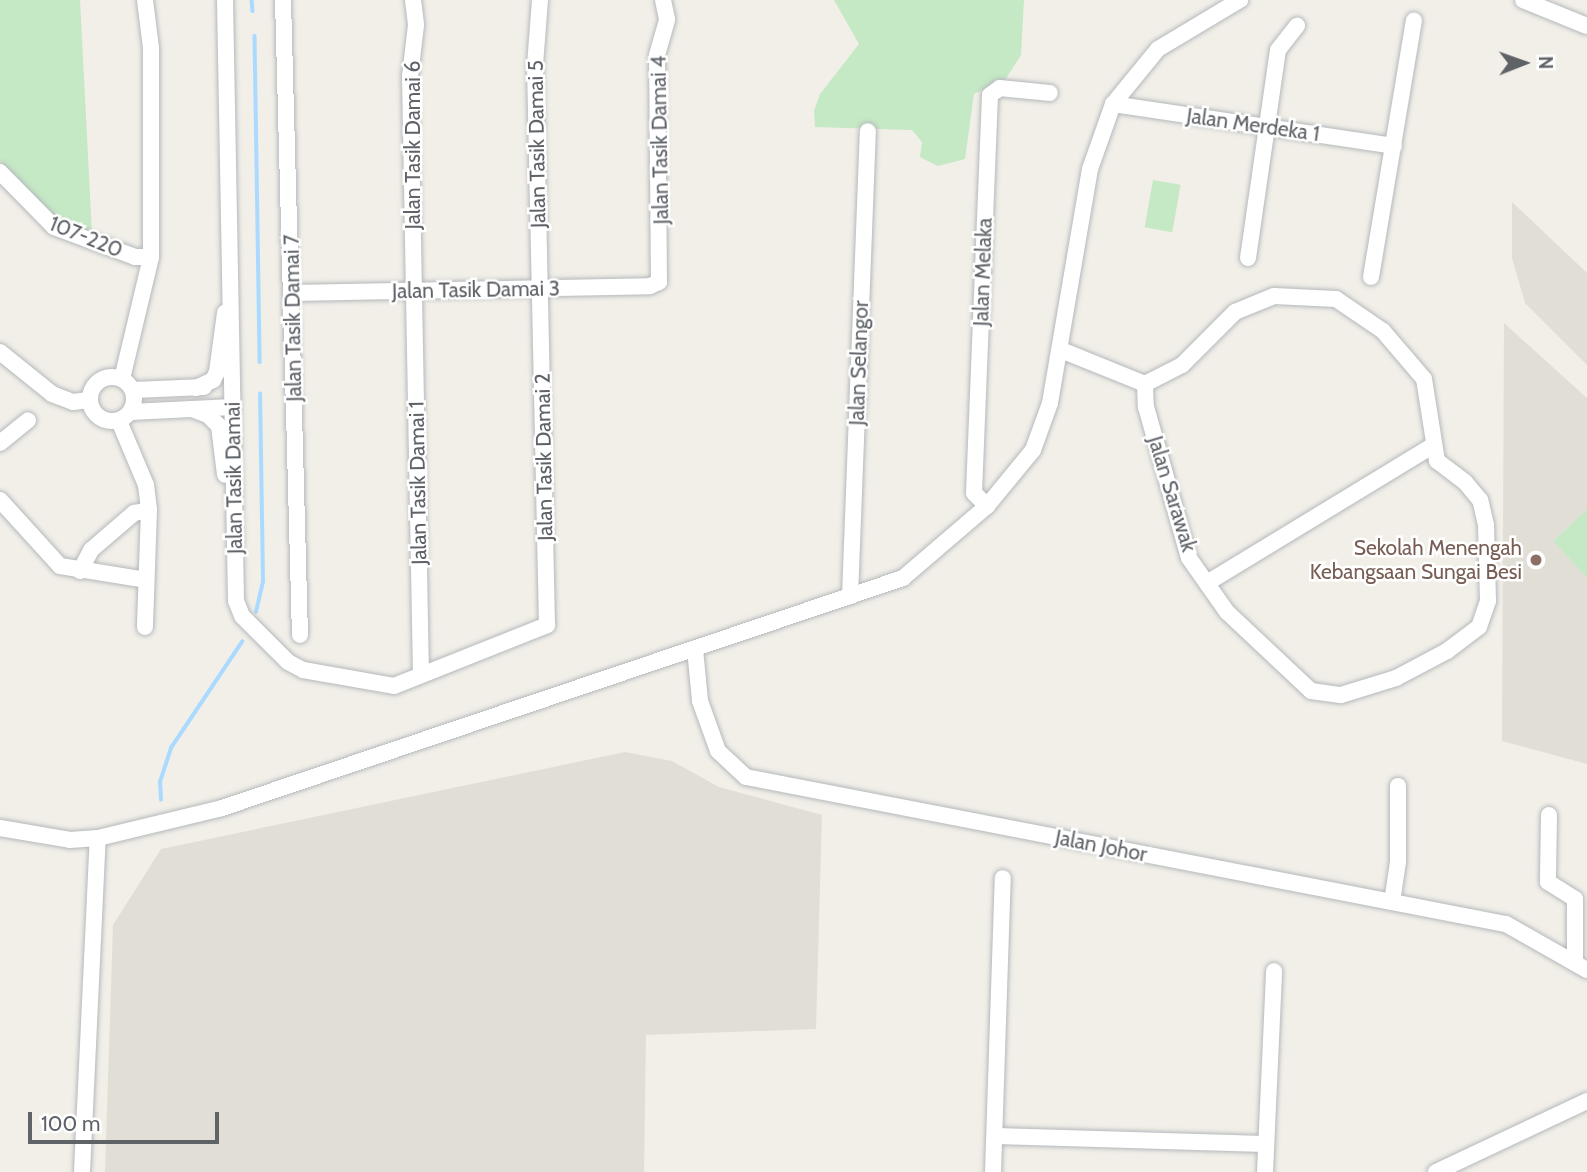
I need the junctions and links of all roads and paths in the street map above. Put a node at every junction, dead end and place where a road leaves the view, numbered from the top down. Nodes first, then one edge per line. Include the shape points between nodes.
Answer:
1 (145, 0) edge
2 (225, 0) edge
3 (283, 0) edge
4 (413, 0) edge
5 (540, 0) edge
6 (663, 0) edge
7 (1240, 0) edge
8 (1523, 0) edge
9 (1414, 21) dead end
10 (1297, 26) dead end
11 (1587, 26) edge
12 (1050, 93) dead end
13 (1112, 104) junction
14 (1268, 128) junction
15 (868, 131) dead end
16 (1394, 146) junction
17 (0, 172) edge
18 (151, 257) junction
19 (1248, 258) dead end
20 (1371, 277) dead end
21 (659, 282) joint
22 (540, 289) junction
23 (414, 291) junction
24 (292, 293) junction
25 (231, 299) junction
26 (1060, 350) junction
27 (0, 352) edge
28 (1145, 384) junction
29 (128, 385) junction
30 (233, 386) junction
31 (196, 388) junction
32 (89, 400) junction
33 (233, 407) junction
34 (192, 409) junction
35 (125, 417) junction
36 (28, 420) dead end
37 (0, 443) edge
38 (1432, 446) junction
39 (0, 500) edge
40 (234, 504) junction
41 (987, 506) junction
42 (149, 510) junction
43 (80, 571) junction
44 (146, 580) junction
45 (1207, 583) junction
46 (850, 596) junction
47 (547, 625) joint
48 (145, 626) dead end
49 (300, 635) dead end
50 (695, 649) junction
51 (421, 675) junction
52 (1398, 786) dead end
53 (1549, 815) dead end
54 (0, 828) edge
55 (98, 838) junction
56 (1003, 878) dead end
57 (1392, 902) junction
58 (1581, 967) edge
59 (1274, 971) dead end
60 (1587, 1101) edge
61 (996, 1136) junction
62 (1265, 1144) junction
63 (82, 1172) edge
64 (993, 1172) edge
65 (1265, 1172) edge
66 (1436, 1172) edge

1 - 18 street via 151,48
2 - 25 street, Jalan Tasik Damai
3 - 24 street, Jalan Tasik Damai 7
4 - 23 street, Jalan Tasik Damai 6
5 - 22 street, Jalan Tasik Damai 5 via 535,65
6 - 21 street, Jalan Tasik Damai 4 via 667,19 657,55
7 - 13 street via 1158,49
8 - 11 street
9 - 16 street
10 - 14 street via 1278,50
12 - 41 street, Jalan Melaka via 1000,88 990,95 974,493
13 - 14 street, Jalan Merdeka 1
13 - 26 street via 1090,169
14 - 16 street, Jalan Merdeka 1
14 - 19 street
15 - 46 street, Jalan Selangor
16 - 20 street
17 - 18 street, 107-220 via 54,227 135,257
18 - 29 street
21 - 22 street, Jalan Tasik Damai 3
22 - 23 street, Jalan Tasik Damai 3
22 - 47 street, Jalan Tasik Damai 2
23 - 24 street, Jalan Tasik Damai 3
23 - 51 street, Jalan Tasik Damai 1
24 - 49 street, Jalan Tasik Damai 7
25 - 30 street, Jalan Tasik Damai
25 - 31 street via 221,320 218,372 213,380
26 - 28 street
26 - 41 street via 1050,404 1033,450
27 - 32 street via 52,394 73,402
28 - 38 street via 1182,365 1235,312 1274,296 1336,299 1383,331 1424,379
28 - 45 street, Jalan Sarawak via 1146,407 1189,558
29 - 31 street
29 - 32 street via 109,377 97,382
29 - 35 street
30 - 31 street
30 - 33 street, Jalan Tasik Damai
32 - 35 street via 99,418
33 - 34 street
33 - 40 street, Jalan Tasik Damai
34 - 35 street
34 - 40 street via 219,426 225,479
35 - 42 street
36 - 37 street
38 - 45 street
38 - 45 street, Jalan Sarawak via 1437,461 1465,481 1480,500 1486,525 1488,601 1479,627 1447,651 1396,678 1341,695 1311,691 1227,612
39 - 43 street via 52,561
40 - 51 street, Jalan Tasik Damai via 238,609 288,662 303,670 394,686
41 - 46 street via 903,578
42 - 43 street via 134,513 91,550
42 - 44 street
43 - 44 street
44 - 48 street
46 - 50 street
47 - 51 street, Jalan Tasik Damai
50 - 55 street via 183,819
50 - 57 street, Jalan Johor via 700,701 718,751 746,777
52 - 57 street via 1398,862
53 - 58 street via 1548,882 1576,899
54 - 55 street via 69,840
55 - 63 street
56 - 61 street
57 - 58 street, Jalan Johor via 1506,923
59 - 62 street
60 - 66 street
61 - 62 street
61 - 64 street
62 - 65 street

